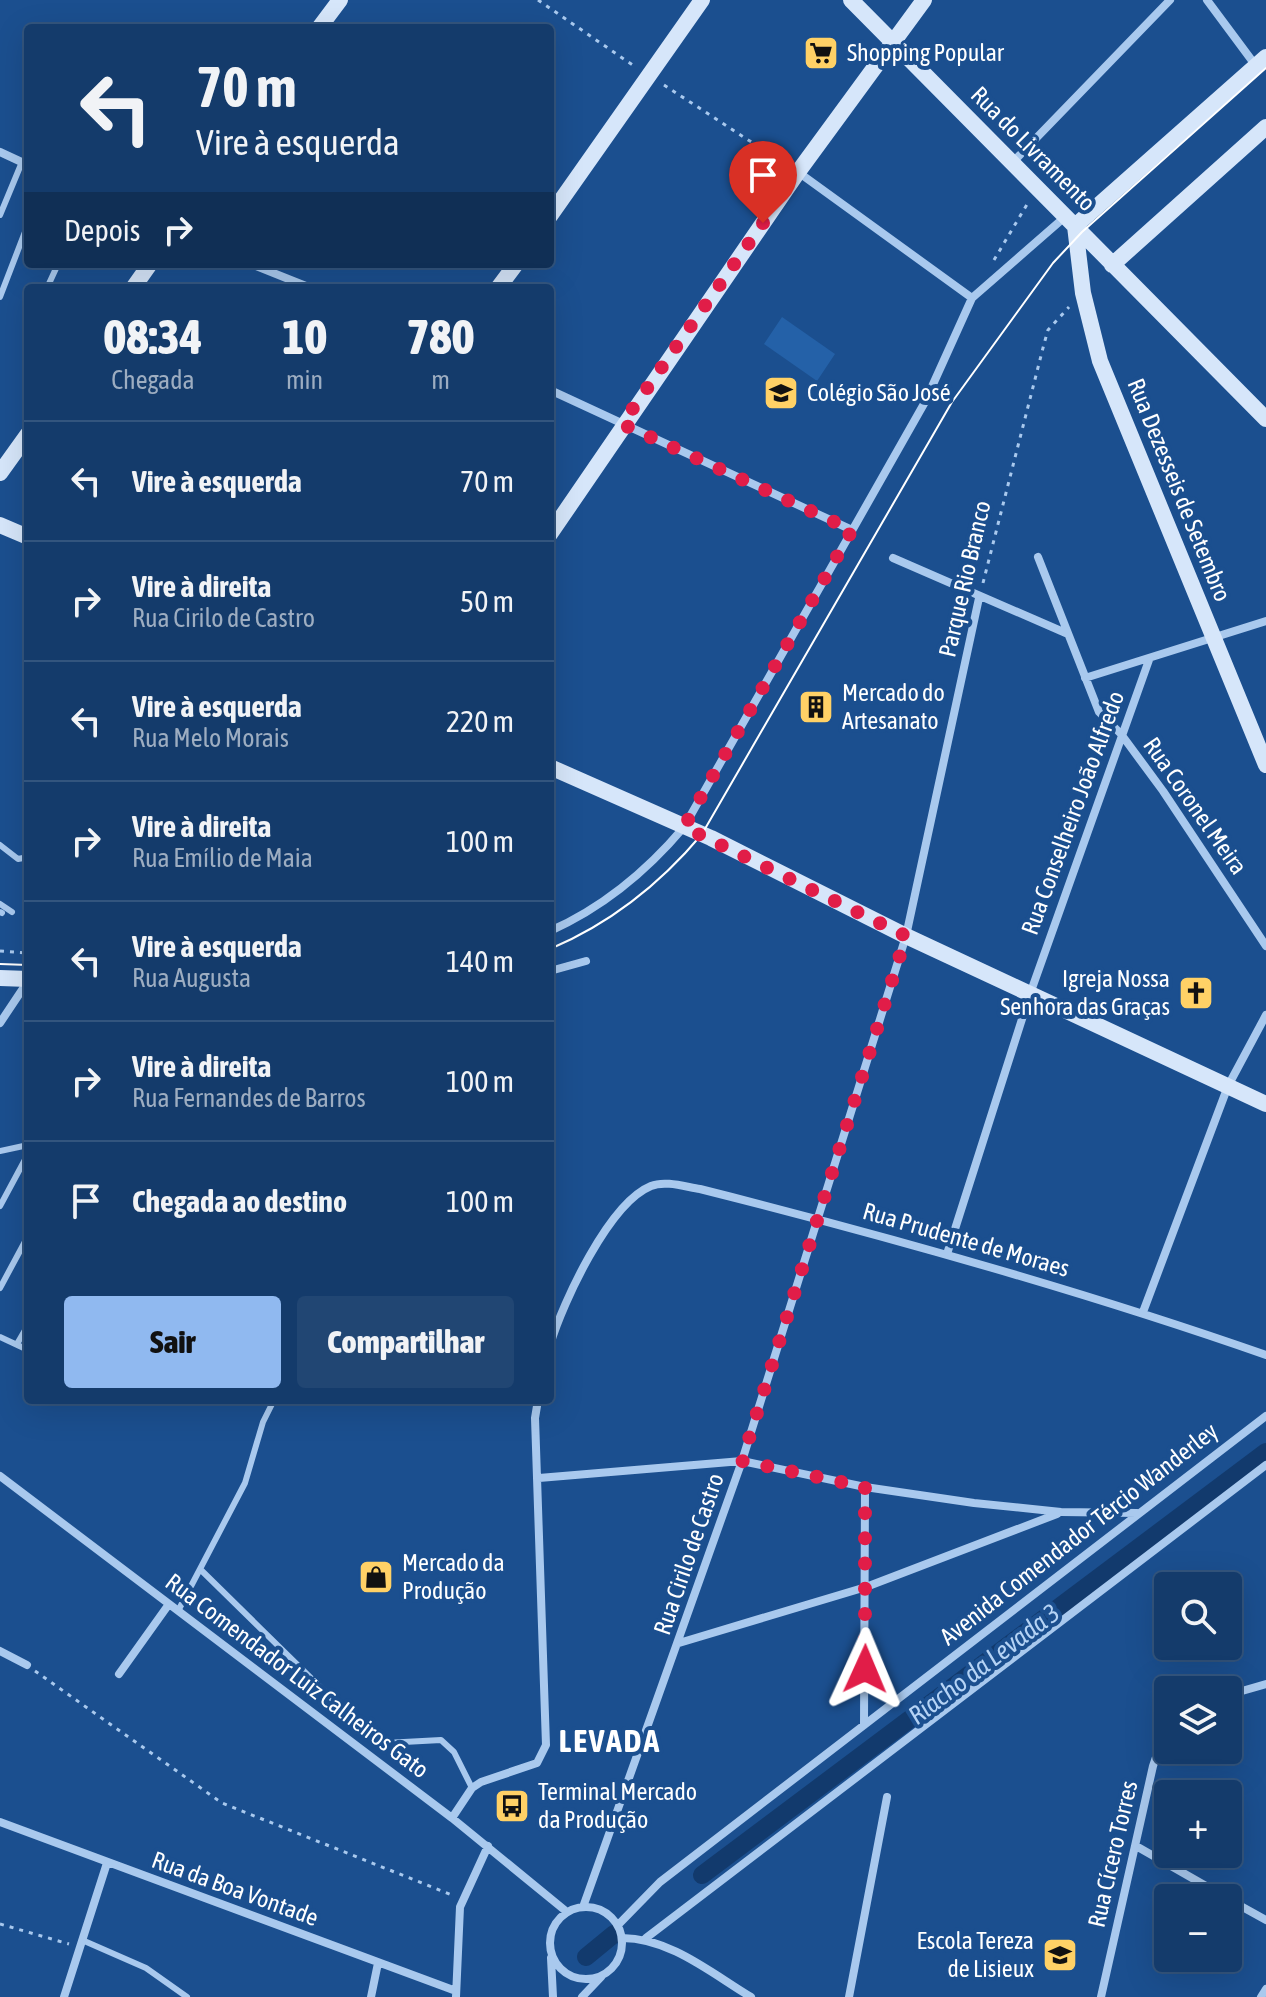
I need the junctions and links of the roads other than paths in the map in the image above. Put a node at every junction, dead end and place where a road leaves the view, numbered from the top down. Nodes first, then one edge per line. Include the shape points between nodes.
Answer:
1 (340, 0) edge
2 (702, 0) edge
3 (851, 0) edge
4 (924, 0) edge
5 (1170, 0) edge
6 (1207, 0) edge
7 (322, 24) edge
8 (894, 44) junction
9 (1261, 62) edge
10 (1266, 127) edge
11 (0, 152) edge
12 (1013, 162) junction
13 (24, 164) edge
14 (24, 166) edge
15 (798, 172) junction
16 (554, 210) edge
17 (0, 215) edge
18 (1074, 225) junction
19 (24, 234) edge
20 (1112, 265) junction
21 (261, 268) edge
22 (301, 284) edge
23 (0, 297) edge
24 (972, 298) junction
25 (554, 392) edge
26 (1266, 419) edge
27 (622, 424) junction
28 (24, 440) edge
29 (0, 473) edge
30 (0, 525) edge
31 (554, 528) edge
32 (852, 530) junction
33 (24, 535) edge
34 (1038, 557) dead end
35 (893, 558) dead end
36 (979, 598) junction
37 (1266, 621) edge
38 (1068, 634) junction
39 (1215, 640) junction
40 (1149, 660) junction
41 (1085, 678) junction
42 (1121, 734) junction
43 (1266, 765) edge
44 (554, 769) edge
45 (684, 827) junction
46 (0, 845) edge
47 (24, 858) edge
48 (0, 904) edge
49 (12, 912) dead end
50 (554, 929) edge
51 (906, 936) junction
52 (1266, 946) edge
53 (586, 961) dead end
54 (554, 970) edge
55 (0, 978) edge
56 (24, 980) edge
57 (24, 986) edge
58 (1030, 994) junction
59 (1266, 1015) edge
60 (0, 1023) edge
61 (1228, 1086) junction
62 (1266, 1104) edge
63 (24, 1146) edge
64 (0, 1151) edge
65 (24, 1161) edge
66 (0, 1206) edge
67 (816, 1218) junction
68 (24, 1243) edge
69 (947, 1254) junction
70 (0, 1288) edge
71 (1143, 1312) junction
72 (24, 1332) edge
73 (554, 1332) edge
74 (0, 1337) edge
75 (17, 1344) junction
76 (24, 1348) edge
77 (1266, 1355) edge
78 (272, 1404) edge
79 (537, 1404) edge
80 (1266, 1416) edge
81 (742, 1461) junction
82 (1266, 1465) edge
83 (0, 1476) edge
84 (539, 1478) junction
85 (865, 1487) junction
86 (1061, 1512) junction
87 (1137, 1513) junction
88 (202, 1571) junction
89 (866, 1587) junction
90 (169, 1604) junction
91 (178, 1611) junction
92 (679, 1643) junction
93 (0, 1651) edge
94 (27, 1665) road end
95 (119, 1674) dead end
96 (1266, 1684) edge
97 (1242, 1691) edge
98 (864, 1725) junction
99 (1154, 1764) edge
100 (472, 1788) junction
101 (887, 1797) dead end
102 (452, 1818) junction
103 (0, 1822) edge
104 (488, 1846) junction
105 (1136, 1846) junction
106 (107, 1863) junction
107 (1203, 1884) edge
108 (1242, 1906) edge
109 (583, 1907) junction
110 (567, 1912) junction
111 (1266, 1920) edge
112 (618, 1925) junction
113 (622, 1938) junction
114 (646, 1938) junction
115 (81, 1943) junction
116 (551, 1953) junction
117 (378, 1963) junction
118 (602, 1976) junction
119 (1266, 1989) edge
120 (456, 1994) edge
121 (64, 1997) edge
122 (187, 1997) edge
123 (371, 1997) edge
124 (553, 1997) edge
125 (582, 1997) edge
126 (751, 1997) edge
127 (849, 1997) edge
128 (1101, 1997) edge
129 (1261, 1997) edge

1 - 7 street
2 - 16 street
3 - 8 street, Rua do Livramento
4 - 8 street
5 - 12 street
6 - 9 street
8 - 12 street, Rua do Livramento
8 - 15 street
9 - 18 street
10 - 20 street
11 - 13 street
12 - 18 street, Rua do Livramento
14 - 17 lane
15 - 24 street
15 - 27 street
18 - 20 street, Rua do Livramento
18 - 24 street
18 - 39 street, Rua Dezesseis de Setembro via 1100,361
19 - 23 lane
20 - 26 street, Rua do Livramento
21 - 22 street
24 - 32 street via 925,402
25 - 27 street
27 - 31 street
27 - 32 street
28 - 29 street
30 - 33 street
32 - 45 street
34 - 38 street, Rua Coronel Meira
35 - 36 street
36 - 38 street
36 - 51 street, Parque Rio Branco
37 - 39 street
38 - 41 street, Rua Coronel Meira
39 - 40 street
39 - 43 street, Rua Dezesseis de Setembro
40 - 41 street
40 - 42 street, Rua Conselheiro João Alfredo
41 - 42 street, Rua Coronel Meira via 1099,712
42 - 52 street, Rua Coronel Meira
42 - 58 street, Rua Conselheiro João Alfredo
44 - 45 street
45 - 50 street via 615,896
45 - 51 street
46 - 47 lane
48 - 49 lane
51 - 58 street
51 - 67 street, Rua Cirilo de Castro
53 - 54 street
55 - 56 street
57 - 60 street
58 - 61 street
58 - 69 street, Rua Conselheiro João Alfredo
59 - 61 street
61 - 62 street
61 - 71 street
63 - 64 lane
65 - 66 lane
67 - 69 street, Rua Prudente de Moraes
67 - 73 street, Rua Prudente de Moraes via 700,1189 649,1186 624,1207 603,1237
67 - 81 street, Rua Cirilo de Castro
68 - 70 lane
69 - 71 street, Rua Prudente de Moraes
71 - 77 street, Rua Prudente de Moraes
72 - 75 lane
74 - 75 lane
75 - 76 lane
78 - 88 lane via 245,1483
79 - 84 street
80 - 87 street, Avenida Comendador Tércio Wanderley
81 - 84 street
81 - 85 street
81 - 92 street, Rua Cirilo de Castro
82 - 114 street
83 - 90 street, Rua Comendador Luiz Calheiros Gato
84 - 100 street via 546,1745 537,1763
85 - 86 street
85 - 89 street
86 - 87 street
86 - 89 street
87 - 98 street, Avenida Comendador Tércio Wanderley
88 - 91 lane
88 - 100 lane via 372,1738 385,1743 441,1740 454,1752
89 - 92 street
89 - 98 street
90 - 91 street, Rua Comendador Luiz Calheiros Gato
90 - 95 street
91 - 102 street, Rua Comendador Luiz Calheiros Gato
92 - 109 street, Rua Cirilo de Castro
93 - 94 street
96 - 97 street
98 - 112 street, Avenida Comendador Tércio Wanderley via 660,1882
99 - 105 street, Rua Cícero Torres
100 - 102 street
101 - 127 street
102 - 104 street, Rua Comendador Luiz Calheiros Gato
103 - 106 street, Rua da Boa Vontade
104 - 110 street, Rua Comendador Luiz Calheiros Gato
104 - 120 street via 463,1899
105 - 107 street
105 - 128 street, Rua Cícero Torres
106 - 115 street
106 - 117 street, Rua da Boa Vontade
108 - 111 street
109 - 110 street
109 - 112 street via 603,1911
110 - 116 street via 552,1930
112 - 113 street
113 - 114 street
113 - 118 street via 618,1961
114 - 126 street
115 - 121 street
115 - 122 lane via 146,1968
116 - 118 street via 566,1973
116 - 124 street
117 - 120 street, Rua da Boa Vontade
117 - 123 street
118 - 125 street
119 - 129 street

